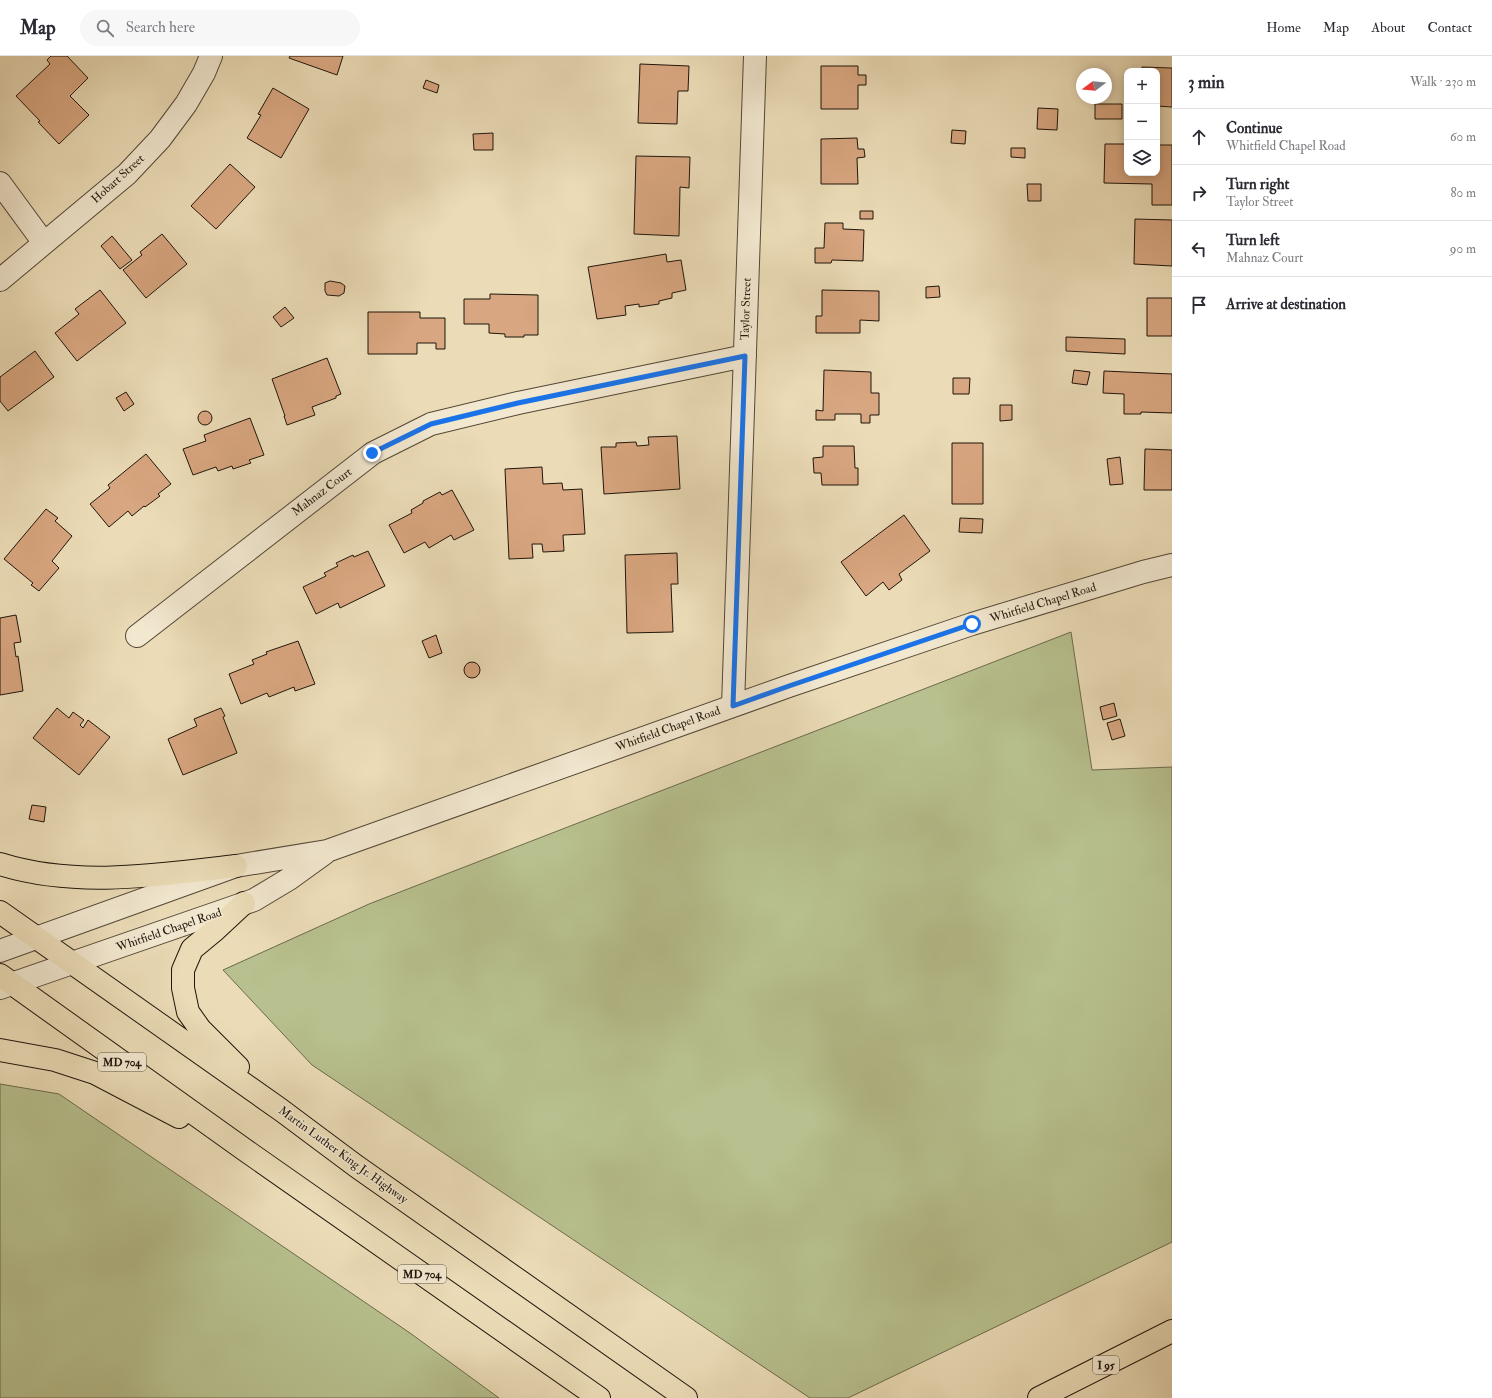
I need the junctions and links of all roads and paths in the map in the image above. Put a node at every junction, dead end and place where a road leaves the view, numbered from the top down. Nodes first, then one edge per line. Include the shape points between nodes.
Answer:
1 (211, 56) edge
2 (755, 56) edge
3 (0, 183) edge
4 (44, 243) junction
5 (0, 280) edge
6 (745, 356) junction
7 (1172, 565) edge
8 (137, 636) dead end
9 (733, 706) junction
10 (328, 851) junction
11 (0, 864) edge
12 (236, 866) junction
13 (244, 903) junction
14 (0, 912) edge
15 (38, 938) junction
16 (0, 951) edge
17 (73, 964) junction
18 (4, 982) edge
19 (0, 1050) edge
20 (281, 1110) junction
21 (245, 1150) junction
22 (1172, 1331) edge
23 (599, 1398) edge
24 (686, 1398) edge
25 (1039, 1398) edge

1 - 4 street, Hobart Street via 186,104 160,139 127,174
2 - 6 street, Taylor Street
3 - 4 street
4 - 5 street, Hobart Street
6 - 8 street, Mahnaz Court via 518,403 431,424 372,453
6 - 9 street, Taylor Street
7 - 9 street, Whitfield Chapel Road via 972,624
9 - 10 street, Whitfield Chapel Road
10 - 12 street, Whitfield Chapel Road
10 - 13 street, Whitfield Chapel Road via 289,879 254,900
11 - 12 main road via 47,874 100,878
12 - 15 street, Whitfield Chapel Road
13 - 17 street, Whitfield Chapel Road
13 - 20 main road via 192,949 183,970 183,988 188,1012 200,1029
14 - 15 main road, Martin Luther King Jr. Highway
15 - 16 street, Whitfield Chapel Road
15 - 17 main road, Martin Luther King Jr. Highway
17 - 18 street, Whitfield Chapel Road
17 - 20 main road, Martin Luther King Jr. Highway
18 - 21 main road, MD 704
19 - 21 main road via 55,1060 94,1073
20 - 24 main road, Martin Luther King Jr. Highway via 356,1166
21 - 23 main road, MD 704
22 - 25 main road, I 95

